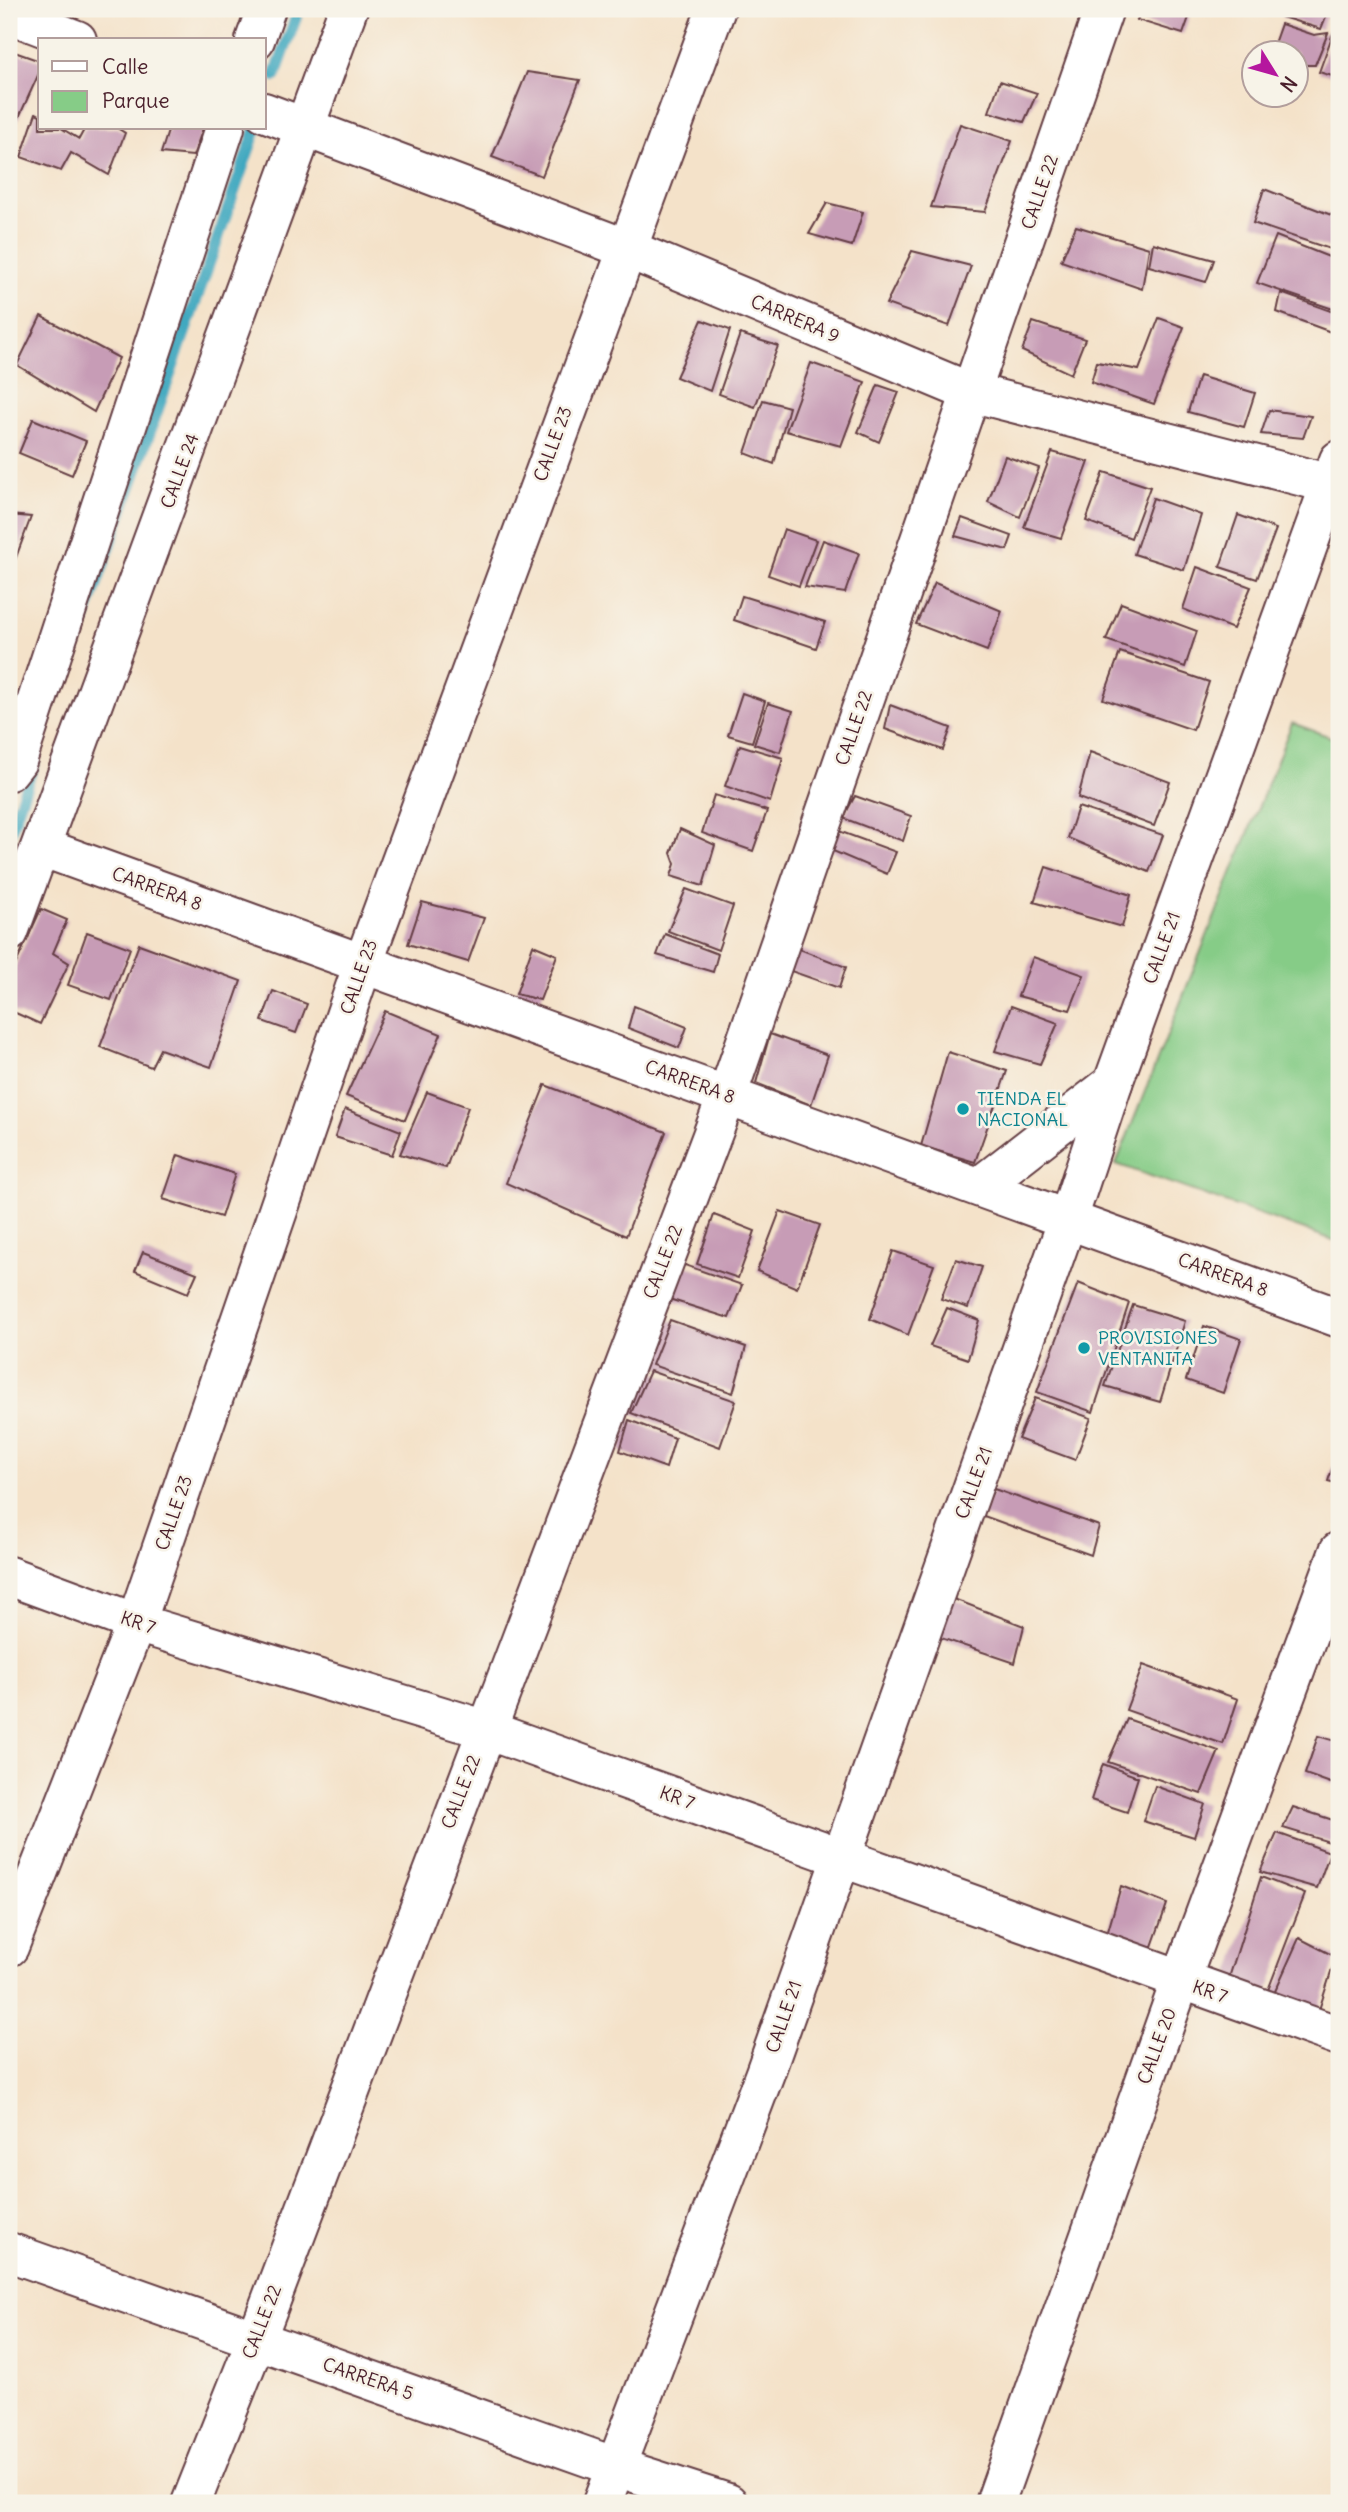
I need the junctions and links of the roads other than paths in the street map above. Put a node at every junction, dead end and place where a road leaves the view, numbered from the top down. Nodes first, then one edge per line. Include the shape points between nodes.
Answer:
1 (266, 9) edge
2 (348, 9) edge
3 (716, 9) edge
4 (1104, 9) edge
5 (9, 14) edge
6 (72, 38) edge
7 (256, 38) edge
8 (266, 113) edge
9 (307, 128) junction
10 (224, 130) edge
11 (625, 248) junction
12 (970, 392) junction
13 (1337, 476) edge
14 (9, 771) edge
15 (41, 847) junction
16 (9, 932) edge
17 (363, 964) junction
18 (1113, 1083) junction
19 (727, 1096) junction
20 (979, 1187) junction
21 (1068, 1219) junction
22 (1339, 1318) edge
23 (1339, 1551) edge
24 (9, 1576) edge
25 (136, 1623) junction
26 (484, 1729) junction
27 (840, 1856) junction
28 (9, 1948) edge
29 (1180, 1982) junction
30 (1339, 2036) edge
31 (9, 2252) edge
32 (256, 2340) junction
33 (616, 2467) junction
34 (191, 2503) edge
35 (602, 2503) edge
36 (728, 2503) edge
37 (995, 2503) edge

1 - 7 street
2 - 9 street, CALLE 24
3 - 11 street, CALLE 23
4 - 12 street, CALLE 22
5 - 6 street
8 - 9 street, CARRERA 9
9 - 11 street, CARRERA 9
9 - 15 street, CALLE 24
10 - 14 street via 17,761
11 - 12 street, CARRERA 9
11 - 17 street, CALLE 23
12 - 13 street, CARRERA 9
12 - 19 street, CALLE 22
13 - 18 street, CALLE 21
15 - 16 street, CALLE 24
15 - 17 street, CARRERA 8
17 - 19 street, CARRERA 8
17 - 25 street, CALLE 23
18 - 20 street
18 - 21 street, CALLE 21
19 - 20 street, CARRERA 8
19 - 26 street, CALLE 22
20 - 21 street, CARRERA 8
21 - 22 street, CARRERA 8
21 - 27 street, CALLE 21
23 - 29 street, CALLE 20
24 - 25 street, KR 7
25 - 26 street, KR 7
25 - 28 street, CALLE 23
26 - 27 street, KR 7
26 - 32 street, CALLE 22
27 - 29 street, KR 7
27 - 33 street, CALLE 21 via 765,2073
29 - 30 street, KR 7
29 - 37 street, CALLE 20
31 - 32 street, CARRERA 5
32 - 33 street, CARRERA 5
32 - 34 street, CALLE 22
33 - 35 street, CALLE 21
33 - 36 street, CARRERA 5

